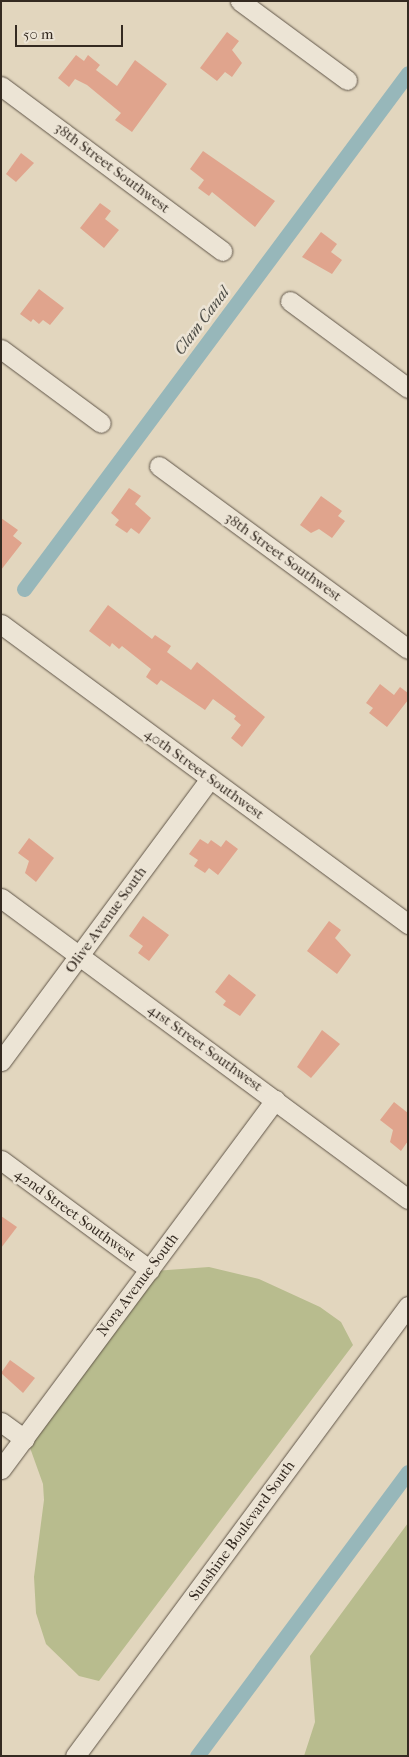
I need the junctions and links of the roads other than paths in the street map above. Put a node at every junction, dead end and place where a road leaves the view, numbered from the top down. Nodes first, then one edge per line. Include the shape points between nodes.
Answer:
1 (240, 1) edge
2 (346, 80) dead end
3 (1, 86) edge
4 (222, 251) dead end
5 (290, 301) dead end
6 (1, 349) edge
7 (408, 388) edge
8 (101, 423) dead end
9 (159, 466) dead end
10 (1, 624) edge
11 (408, 649) edge
12 (210, 779) junction
13 (1, 898) edge
14 (408, 924) edge
15 (80, 956) junction
16 (1, 1061) edge
17 (275, 1100) junction
18 (1, 1160) edge
19 (408, 1198) edge
20 (150, 1270) junction
21 (408, 1306) edge
22 (1, 1422) edge
23 (24, 1439) junction
24 (1, 1469) edge
25 (75, 1756) edge

1 - 2 street
3 - 4 street, 38th Street Southwest
5 - 7 street
6 - 8 street
9 - 11 street, 38th Street Southwest
10 - 12 street, 40th Street Southwest
12 - 14 street, 40th Street Southwest
12 - 15 street, Olive Avenue South
13 - 15 street, 41st Street Southwest
15 - 16 street, Olive Avenue South
15 - 17 street, 41st Street Southwest
17 - 19 street, 41st Street Southwest
17 - 20 street, Nora Avenue South
18 - 20 street, 42nd Street Southwest
20 - 23 street, Nora Avenue South
21 - 25 street, Sunshine Boulevard South
22 - 23 street
23 - 24 street, Nora Avenue South

